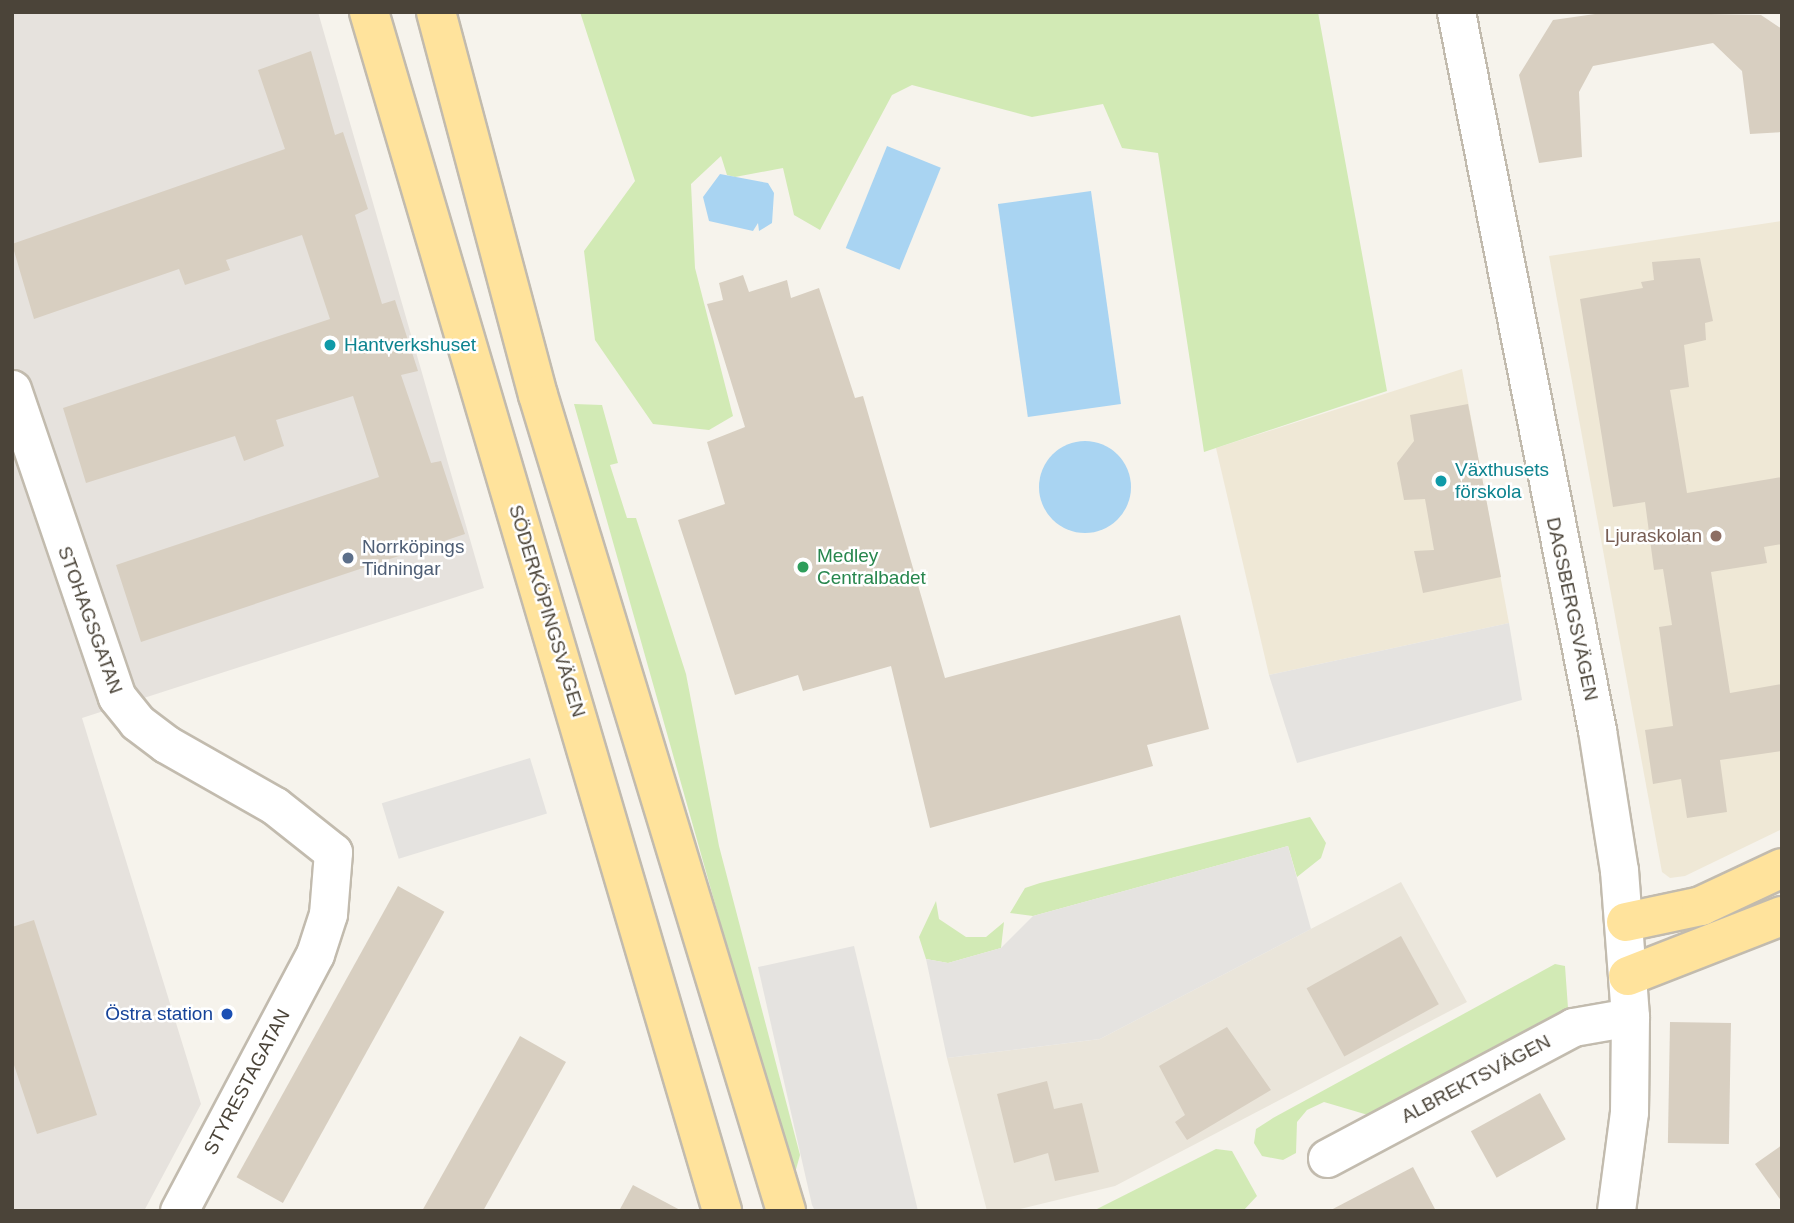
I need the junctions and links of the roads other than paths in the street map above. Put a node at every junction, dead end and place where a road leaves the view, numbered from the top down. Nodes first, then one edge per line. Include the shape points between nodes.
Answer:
1 (369, 12) edge
2 (436, 12) edge
3 (1456, 12) edge
4 (12, 389) edge
5 (1782, 868) edge
6 (1782, 916) edge
7 (1626, 922) junction
8 (316, 954) joint
9 (1628, 976) junction
10 (1630, 1017) junction
11 (1327, 1158) dead end
12 (183, 1209) edge
13 (722, 1211) edge
14 (786, 1211) edge
15 (1616, 1211) edge

1 - 13 main road, SÖDERKÖPINGSVÄGEN
2 - 14 main road via 538,395
3 - 7 street, DAGSBERGSVÄGEN via 1597,730
4 - 8 street, STOHAGSGATAN via 117,697 136,722 166,744 275,806 333,852 328,914
5 - 7 main road via 1701,906
6 - 9 main road
7 - 9 street, DAGSBERGSVÄGEN
8 - 12 street, STYRESTAGATAN
9 - 10 street, DAGSBERGSVÄGEN
10 - 11 street, ALBREKTSVÄGEN via 1573,1027
10 - 15 street, DAGSBERGSVÄGEN via 1629,1112

